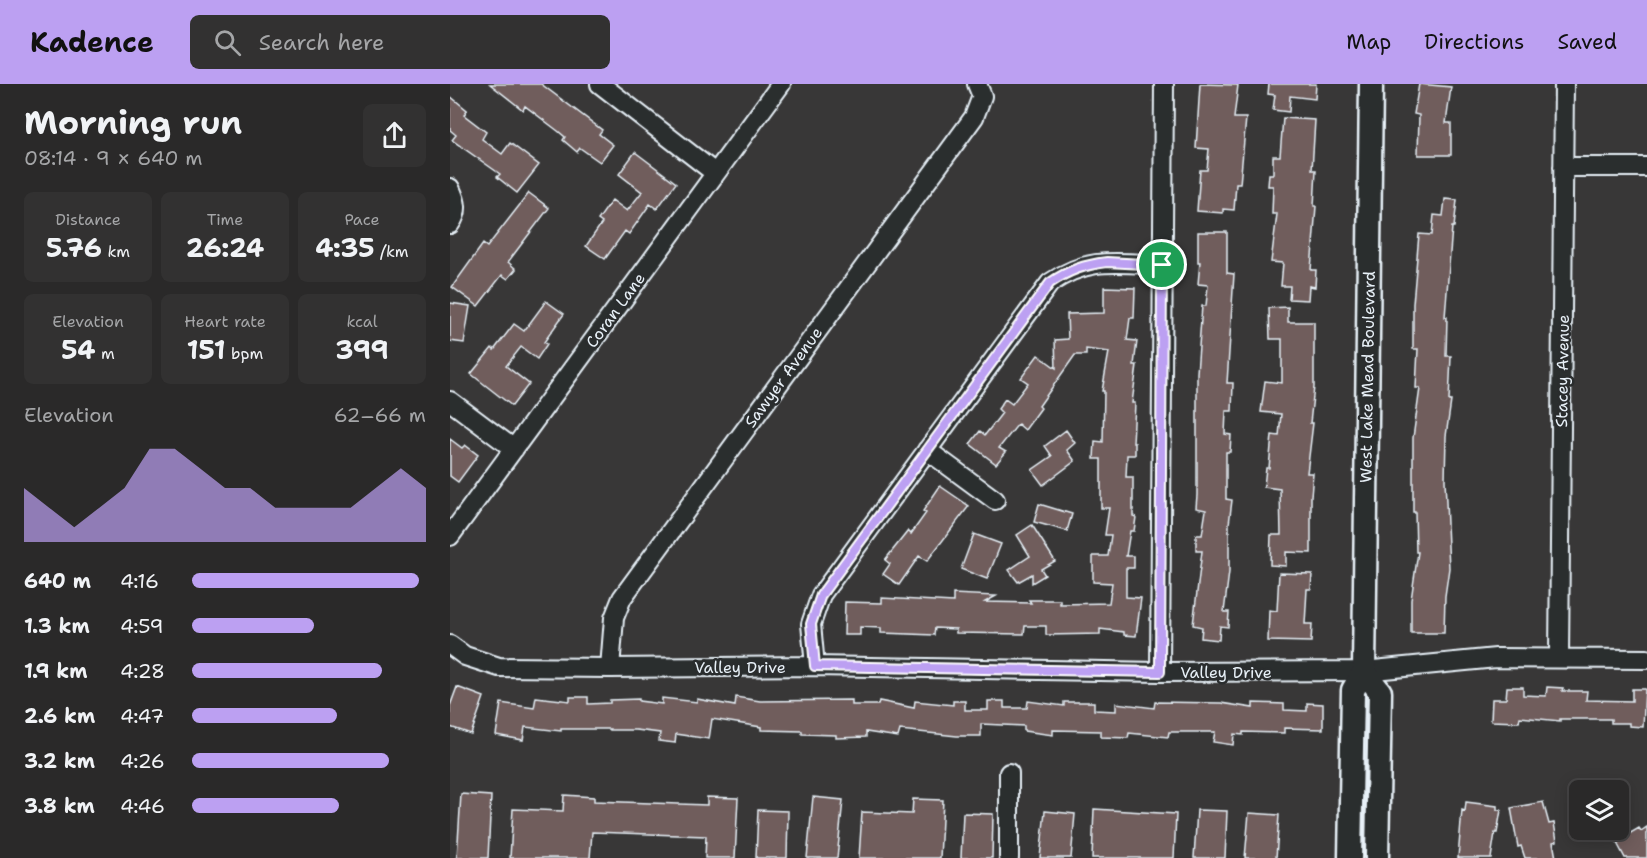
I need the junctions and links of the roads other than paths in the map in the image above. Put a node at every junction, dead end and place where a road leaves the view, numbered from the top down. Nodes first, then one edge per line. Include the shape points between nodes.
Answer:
1 (600, 84) edge
2 (781, 84) edge
3 (1164, 84) edge
4 (1371, 84) edge
5 (1564, 84) edge
6 (979, 90) edge
7 (1563, 167) junction
8 (1647, 167) edge
9 (715, 173) junction
10 (450, 188) edge
11 (450, 224) edge
12 (1162, 265) junction
13 (450, 401) edge
14 (514, 449) junction
15 (927, 450) junction
16 (995, 500) dead end
17 (450, 536) edge
18 (450, 645) edge
19 (1559, 658) junction
20 (1647, 658) edge
21 (815, 666) junction
22 (610, 668) junction
23 (1364, 671) junction
24 (1160, 672) junction
25 (1009, 773) dead end
26 (1009, 858) edge
27 (1350, 858) edge
28 (1377, 858) edge

1 - 9 street
2 - 9 street, Coran Lane
3 - 12 street
4 - 23 main road, West Lake Mead Boulevard
5 - 7 street, Stacey Avenue
6 - 22 street, Sawyer Avenue via 974,117 622,598 614,618
7 - 8 street
7 - 19 street, Stacey Avenue
9 - 14 street, Coran Lane
10 - 11 street via 456,202 456,216
12 - 15 street via 1086,264 1050,283
12 - 24 street
13 - 14 street
14 - 17 street, Coran Lane
15 - 16 street
15 - 21 street via 821,595 811,624
18 - 22 street, Valley Drive via 465,656 499,667
19 - 20 street, Valley Drive
19 - 23 street, Valley Drive via 1496,658
21 - 22 street, Valley Drive
21 - 24 street, Valley Drive
23 - 24 street, Valley Drive
23 - 27 main road, West Lake Mead Boulevard via 1353,690
23 - 28 main road via 1380,692
25 - 26 street

